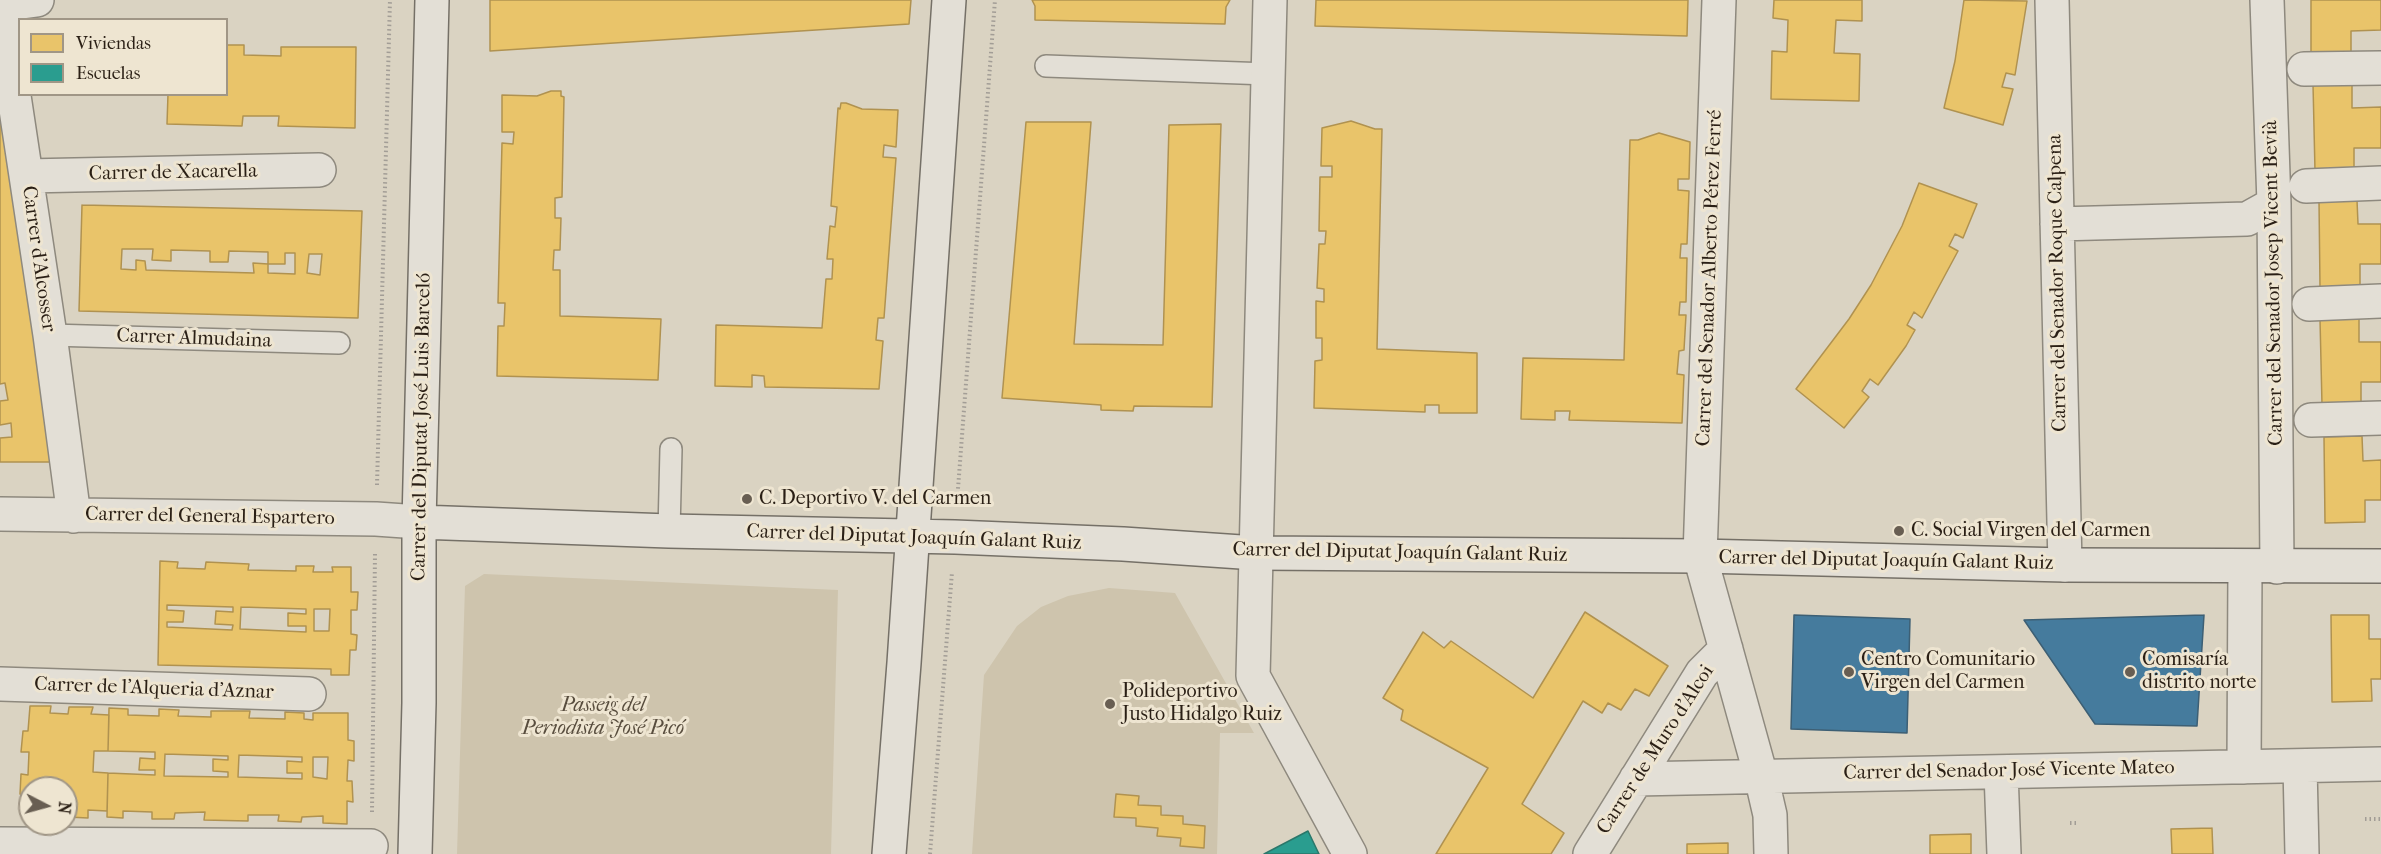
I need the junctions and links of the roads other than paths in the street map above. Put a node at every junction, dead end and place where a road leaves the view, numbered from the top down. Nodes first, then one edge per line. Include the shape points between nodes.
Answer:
1 (37, 0) edge
2 (432, 0) edge
3 (950, 0) edge
4 (1270, 0) edge
5 (1719, 0) edge
6 (2052, 0) edge
7 (2267, 0) edge
8 (0, 4) edge
9 (1046, 66) dead end
10 (2381, 68) edge
11 (2304, 69) dead end
12 (1268, 74) junction
13 (319, 170) dead end
14 (26, 176) junction
15 (2381, 183) edge
16 (2306, 186) dead end
17 (2274, 204) junction
18 (2057, 224) junction
19 (2381, 301) edge
20 (2309, 304) dead end
21 (50, 335) junction
22 (339, 343) dead end
23 (2381, 418) edge
24 (2311, 420) dead end
25 (671, 448) dead end
26 (0, 514) edge
27 (74, 516) junction
28 (419, 522) junction
29 (669, 531) junction
30 (914, 536) junction
31 (1256, 553) junction
32 (1700, 556) junction
33 (2065, 565) junction
34 (2381, 566) edge
35 (2245, 567) junction
36 (2277, 567) junction
37 (1726, 649) junction
38 (0, 684) edge
39 (309, 694) dead end
40 (2381, 764) edge
41 (2300, 766) junction
42 (2244, 767) junction
43 (2001, 772) junction
44 (1761, 776) junction
45 (1636, 779) junction
46 (0, 843) edge
47 (371, 846) road end
48 (415, 854) edge
49 (889, 854) edge
50 (1350, 854) edge
51 (1590, 854) edge
52 (1771, 854) edge
53 (2004, 854) edge
54 (2302, 854) edge

1 - 8 street
2 - 28 street, Carrer del Diputat José Luis Barceló
3 - 30 street
4 - 12 street
5 - 32 street, Carrer del Senador Alberto Pérez Ferré
6 - 18 street, Carrer del Senador Roque Calpena
7 - 17 street, Carrer del Senador Josep Vicent Bevià
8 - 14 street, Carrer d'Alcosser
9 - 12 lane
10 - 11 street
12 - 31 street
13 - 14 street, Carrer de Xacarella
14 - 21 street, Carrer d'Alcosser
15 - 16 street
17 - 18 street via 2247,219
17 - 36 street, Carrer del Senador Josep Vicent Bevià
18 - 33 street, Carrer del Senador Roque Calpena
19 - 20 street
21 - 22 lane, Carrer Almudaina
21 - 27 street, Carrer d'Alcosser
23 - 24 street
25 - 29 lane
26 - 27 street, Carrer del General Espartero
27 - 28 street, Carrer del General Espartero
28 - 29 street, Carrer del Diputat Joaquín Galant Ruiz
28 - 48 street, Carrer del Diputat José Luis Barceló
29 - 30 street, Carrer del Diputat Joaquín Galant Ruiz
30 - 31 street, Carrer del Diputat Joaquín Galant Ruiz
30 - 49 street
31 - 32 street, Carrer del Diputat Joaquín Galant Ruiz
31 - 50 street via 1253,676
32 - 33 street, Carrer del Diputat Joaquín Galant Ruiz
32 - 37 street, Carrer del Senador Alberto Pérez Ferré
33 - 35 street, Carrer del Diputat Joaquín Galant Ruiz
34 - 36 street, Carrer del Diputat Joaquín Galant Ruiz
35 - 36 street, Carrer del Diputat Joaquín Galant Ruiz
35 - 42 street
37 - 44 street, Carrer del Senador Alberto Pérez Ferré
37 - 45 street, Carrer de Muro d'Alcoi via 1702,673
38 - 39 street, Carrer de l'Alqueria d'Aznar
40 - 41 street, Carrer del Senador José Vicente Mateo
41 - 42 street, Carrer del Senador José Vicente Mateo
41 - 54 street
42 - 43 street, Carrer del Senador José Vicente Mateo
43 - 44 street, Carrer del Senador José Vicente Mateo
43 - 53 street
44 - 45 street, Carrer del Senador José Vicente Mateo
44 - 52 street, Carrer del Senador Alberto Pérez Ferré via 1770,815
45 - 51 street, Carrer de Muro d'Alcoi
46 - 47 street

